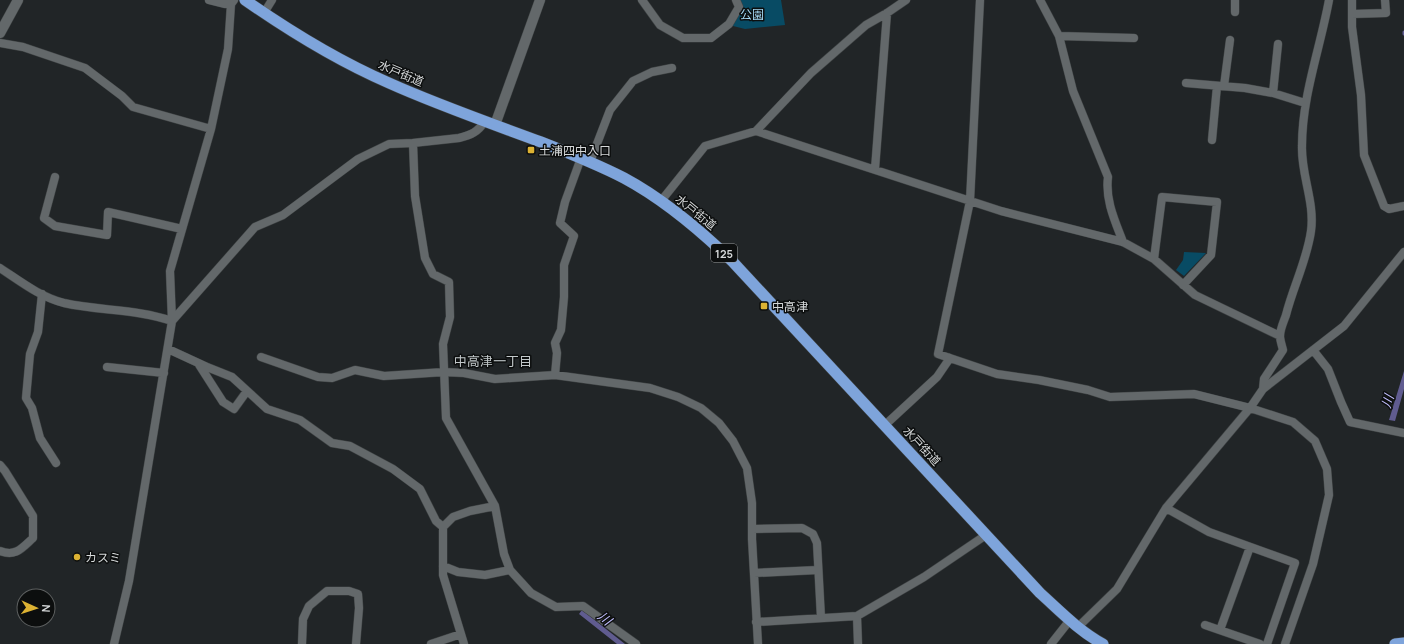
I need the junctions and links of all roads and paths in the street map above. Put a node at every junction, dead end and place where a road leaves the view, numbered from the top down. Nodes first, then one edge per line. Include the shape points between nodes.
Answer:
1 (18, 0) edge
2 (209, 0) edge
3 (246, 0) edge
4 (272, 0) edge
5 (540, 0) edge
6 (642, 0) edge
7 (736, 0) edge
8 (906, 0) edge
9 (980, 0) edge
10 (1040, 0) edge
11 (1235, 0) edge
12 (1329, 0) edge
13 (1352, 0) edge
14 (1385, 0) edge
15 (232, 2) edge
16 (1235, 12) dead end
17 (264, 13) junction
18 (888, 13) junction
19 (1352, 14) junction
20 (0, 33) edge
21 (1058, 36) junction
22 (1134, 38) dead end
23 (1230, 40) dead end
24 (0, 43) edge
25 (1278, 44) dead end
26 (672, 68) dead end
27 (1186, 83) dead end
28 (1221, 86) junction
29 (1273, 93) junction
30 (1305, 103) junction
31 (490, 123) junction
32 (211, 129) junction
33 (756, 131) junction
34 (1212, 140) dead end
35 (413, 143) junction
36 (585, 160) junction
37 (875, 169) junction
38 (55, 177) dead end
39 (661, 201) junction
40 (970, 201) junction
41 (1404, 206) edge
42 (182, 229) junction
43 (1123, 242) junction
44 (1404, 252) edge
45 (1154, 259) junction
46 (0, 268) edge
47 (1183, 285) junction
48 (42, 294) junction
49 (172, 321) junction
50 (1280, 336) junction
51 (168, 349) junction
52 (1313, 350) junction
53 (261, 358) dead end
54 (950, 358) junction
55 (198, 363) junction
56 (107, 367) dead end
57 (444, 372) junction
58 (164, 373) junction
59 (555, 375) junction
60 (1262, 389) junction
61 (247, 391) junction
62 (1250, 408) junction
63 (885, 425) junction
64 (1404, 433) edge
65 (56, 463) dead end
66 (0, 465) edge
67 (495, 506) junction
68 (1166, 508) junction
69 (444, 528) junction
70 (752, 529) junction
71 (986, 535) junction
72 (1250, 547) junction
73 (0, 552) edge
74 (443, 566) junction
75 (510, 570) junction
76 (818, 570) junction
77 (754, 573) junction
78 (857, 616) junction
79 (821, 618) junction
80 (756, 622) junction
81 (1074, 624) junction
82 (1205, 625) dead end
83 (1220, 630) junction
84 (462, 634) junction
85 (1404, 642) edge
86 (114, 644) edge
87 (302, 644) edge
88 (356, 644) edge
89 (431, 644) edge
90 (464, 644) edge
91 (636, 644) edge
92 (758, 644) edge
93 (858, 644) edge
94 (1051, 644) edge
95 (1103, 644) edge
96 (1260, 644) edge
97 (1268, 644) edge
98 (1285, 644) edge
99 (1395, 644) edge

1 - 20 street
2 - 15 street via 226,4
3 - 17 highway, 水戸街道 / 125
4 - 17 street
5 - 31 street
6 - 7 street via 660,25 683,38 711,38 729,24 739,7
8 - 18 street
9 - 40 street
10 - 21 street
11 - 16 street
12 - 30 street
13 - 19 street
14 - 19 street via 1386,13
15 - 32 street via 228,49
17 - 31 highway, 水戸街道 / 125 via 352,66
18 - 33 street via 866,25 811,73
18 - 37 street
19 - 41 street via 1361,95 1364,154 1384,206 1389,209
21 - 22 street
21 - 43 street via 1073,91 1108,177 1106,189 1113,218
23 - 28 street
24 - 32 street via 23,47 85,68 133,107
25 - 29 street
26 - 36 street via 652,72 632,81 610,110
27 - 28 street
28 - 29 street
28 - 34 street
29 - 30 street
30 - 50 street via 1302,146 1303,165 1310,194 1311,231
31 - 35 street via 459,138
31 - 36 highway, 水戸街道 / 125
32 - 42 street
33 - 37 street
33 - 39 street via 705,146
35 - 49 street via 389,144 358,159 283,215 255,227
35 - 57 street via 415,196 426,258 433,274 449,282 450,317 443,344
36 - 39 highway, 水戸街道 / 125 via 625,179
36 - 59 street via 565,202 560,223 574,236 564,264 561,330 554,343 557,353
37 - 40 street
38 - 42 street via 44,218 55,226 106,236 108,212
39 - 63 highway, 水戸街道 / 125 via 700,230 732,261
40 - 43 street
40 - 54 street via 938,354
42 - 49 street via 170,271
43 - 45 street
44 - 52 street via 1344,326
45 - 47 street
45 - 47 street via 1162,197 1217,202 1211,255
46 - 48 street
47 - 50 street via 1195,295
48 - 49 street via 63,303 157,315
48 - 65 street via 38,332 30,354 26,398 32,408 40,438
49 - 51 street
50 - 60 street via 1283,350 1264,379
51 - 55 street
51 - 58 street
52 - 60 street
52 - 64 street via 1328,369 1350,422
53 - 57 street via 318,377 332,378 355,370 384,376
54 - 62 street via 997,374 1060,384 1110,397 1194,394
54 - 63 street via 937,377
55 - 61 street via 232,376
55 - 61 street via 223,402 234,409
56 - 58 street
57 - 59 street via 495,379
57 - 67 street via 446,418
58 - 86 street via 129,582
59 - 70 street via 650,388 702,408 719,422 747,468 752,503
60 - 62 street
61 - 69 street via 267,409 300,420 332,443 350,446 393,469 420,489 436,520
62 - 68 street
62 - 98 street via 1293,422 1314,441 1327,468 1329,495 1313,564
63 - 71 highway, 水戸街道 / 125
66 - 73 street via 33,516 33,538 19,551 8,554
67 - 69 street via 470,510 453,517
67 - 75 street via 504,554
68 - 72 street via 1209,532
68 - 81 street via 1117,589
69 - 74 street
70 - 76 street via 802,528 813,534 817,543
70 - 77 street
71 - 78 street via 924,577
71 - 81 highway, 水戸街道 / 125 via 1040,593
72 - 83 street
72 - 97 street via 1295,563
74 - 75 street via 458,572 485,575
74 - 84 street via 443,575
75 - 91 street via 531,593 556,607 583,606
76 - 77 street
76 - 79 street
77 - 80 street
78 - 79 street
78 - 93 street
79 - 80 street
80 - 92 street
81 - 94 street
81 - 95 highway, 水戸街道 / 125
82 - 83 street
83 - 96 street
84 - 89 street
84 - 90 street
85 - 99 highway
87 - 88 street via 303,619 309,606 328,591 349,591 358,594

